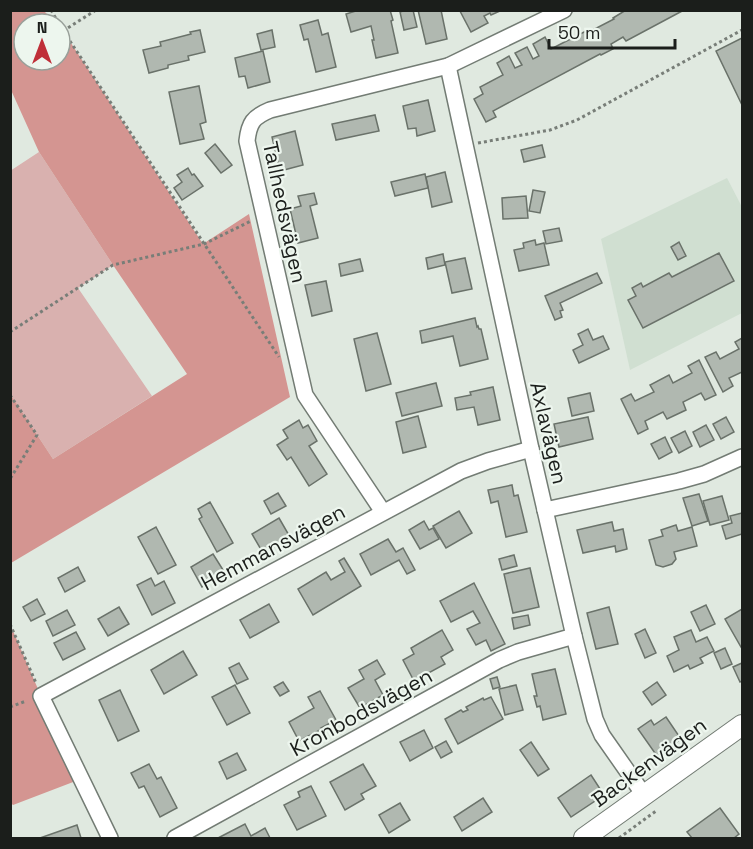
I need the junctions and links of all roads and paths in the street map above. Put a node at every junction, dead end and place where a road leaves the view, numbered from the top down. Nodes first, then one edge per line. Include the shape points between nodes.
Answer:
1 (96, 10) edge
2 (564, 10) edge
3 (72, 25) edge
4 (742, 30) edge
5 (72, 45) edge
6 (448, 66) junction
7 (465, 146) junction
8 (263, 215) junction
9 (204, 244) junction
10 (10, 332) edge
11 (279, 357) dead end
12 (10, 395) edge
13 (531, 449) junction
14 (742, 458) edge
15 (10, 479) edge
16 (545, 510) junction
17 (383, 512) junction
18 (10, 624) edge
19 (574, 636) junction
20 (41, 696) junction
21 (742, 725) edge
22 (644, 795) junction
23 (110, 838) edge
24 (175, 838) edge
25 (584, 838) edge

1 - 3 path
2 - 6 street, Tallhedsvägen
4 - 7 path via 577,120 550,130
5 - 9 path
6 - 7 street, Axlavägen
6 - 8 street, Tallhedsvägen via 259,115 251,122 247,141
7 - 13 street, Axlavägen
8 - 9 path
8 - 17 street, Tallhedsvägen via 305,395
9 - 10 path via 113,265
9 - 11 path
12 - 15 path via 37,435
13 - 16 street, Axlavägen
13 - 17 street, Hemmansvägen via 474,465
14 - 16 street via 679,481
16 - 19 street, Axlavägen
17 - 20 street, Hemmansvägen
18 - 20 path
19 - 22 street, Axlavägen via 598,727
19 - 24 street, Kronbodsvägen via 499,660
20 - 23 street
21 - 22 street, Backenvägen
22 - 25 street, Backenvägen

